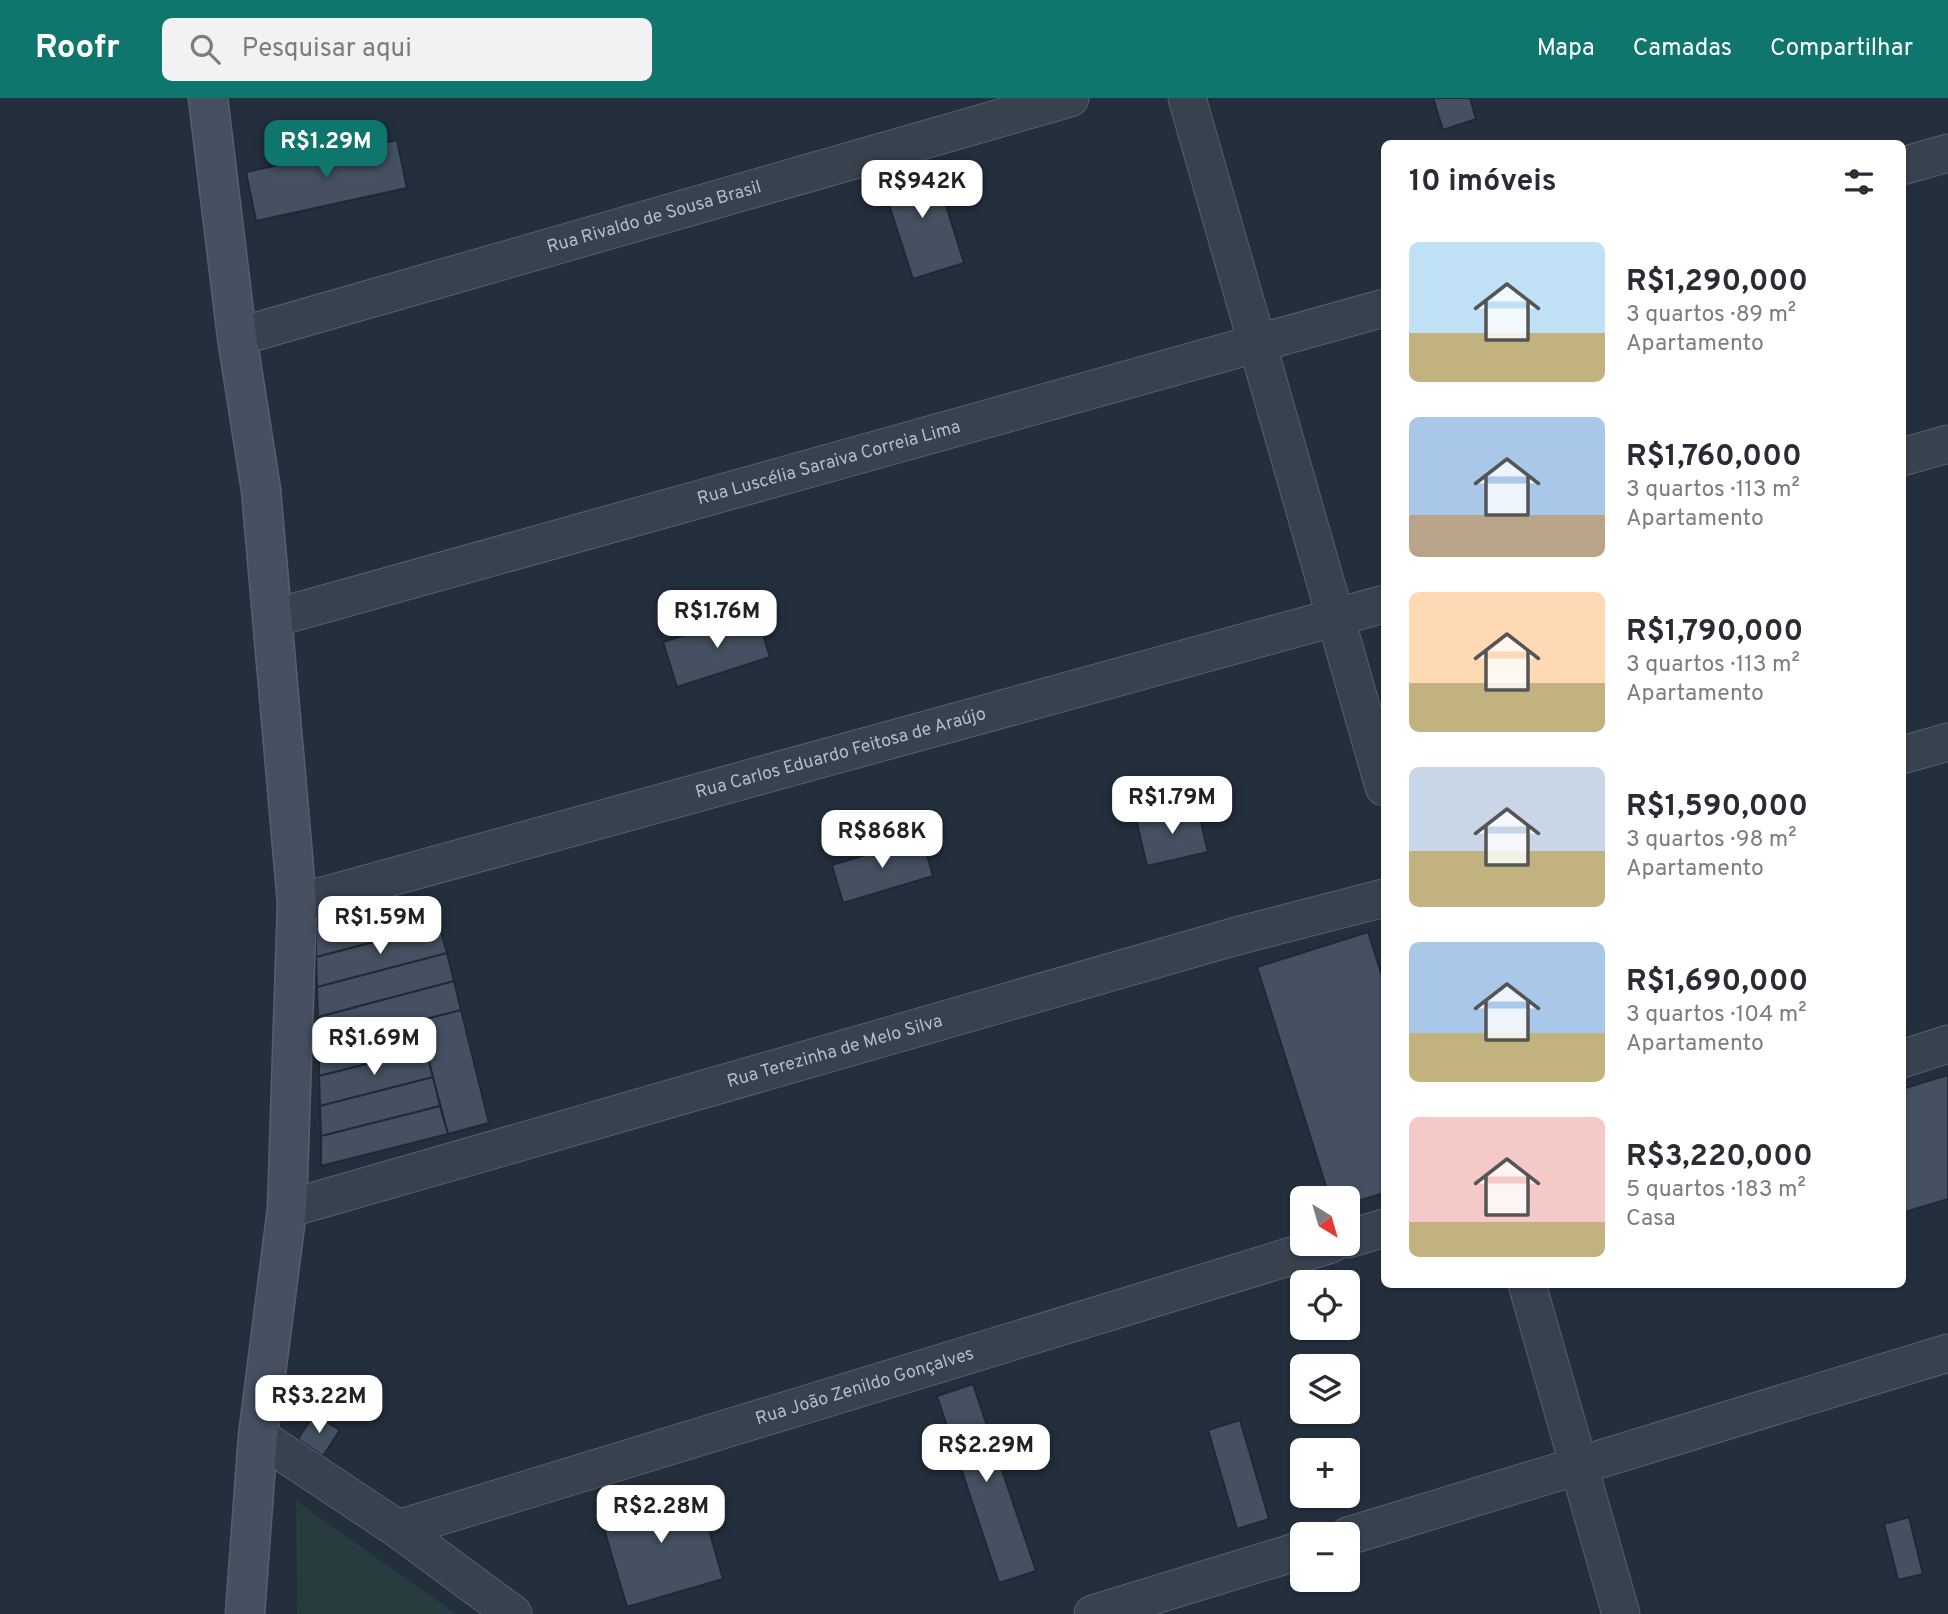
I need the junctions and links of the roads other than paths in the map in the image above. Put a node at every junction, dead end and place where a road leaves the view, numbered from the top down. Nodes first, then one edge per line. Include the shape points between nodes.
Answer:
1 (208, 98) edge
2 (1070, 98) edge
3 (1187, 98) edge
4 (1948, 153) edge
5 (1906, 165) edge
6 (1381, 309) edge
7 (237, 337) junction
8 (1257, 343) junction
9 (1948, 444) edge
10 (1906, 456) edge
11 (1381, 605) edge
12 (274, 618) junction
13 (1336, 618) junction
14 (1948, 742) edge
15 (1906, 754) edge
16 (1381, 776) edge
17 (1381, 899) edge
18 (298, 903) junction
19 (1948, 1044) edge
20 (1906, 1058) edge
21 (287, 1209) junction
22 (1381, 1229) edge
23 (1360, 1235) edge
24 (1292, 1256) edge
25 (1528, 1288) edge
26 (1948, 1353) edge
27 (258, 1436) junction
28 (1579, 1465) junction
29 (398, 1529) junction
30 (1360, 1532) edge
31 (1290, 1554) edge
32 (245, 1614) edge
33 (513, 1614) edge
34 (1093, 1614) edge
35 (1621, 1614) edge

1 - 7 street
2 - 7 street, Rua Rivaldo de Sousa Brasil
3 - 8 street
4 - 5 street
6 - 8 street, Rua Luscélia Saraiva Correia Lima
7 - 12 street via 261,490
8 - 12 street, Rua Luscélia Saraiva Correia Lima
8 - 13 street
9 - 10 street
11 - 13 street, Rua Carlos Eduardo Feitosa de Araújo
12 - 18 street
13 - 16 street
13 - 18 street, Rua Carlos Eduardo Feitosa de Araújo
14 - 15 street
17 - 21 street, Rua Terezinha de Melo Silva via 1233,937
18 - 21 street
19 - 20 street
21 - 27 street
22 - 23 street
24 - 29 street, Rua João Zenildo Gonçalves
25 - 28 street
26 - 28 street
27 - 29 street
27 - 32 street
28 - 30 street
28 - 35 street
29 - 33 street
31 - 34 street

